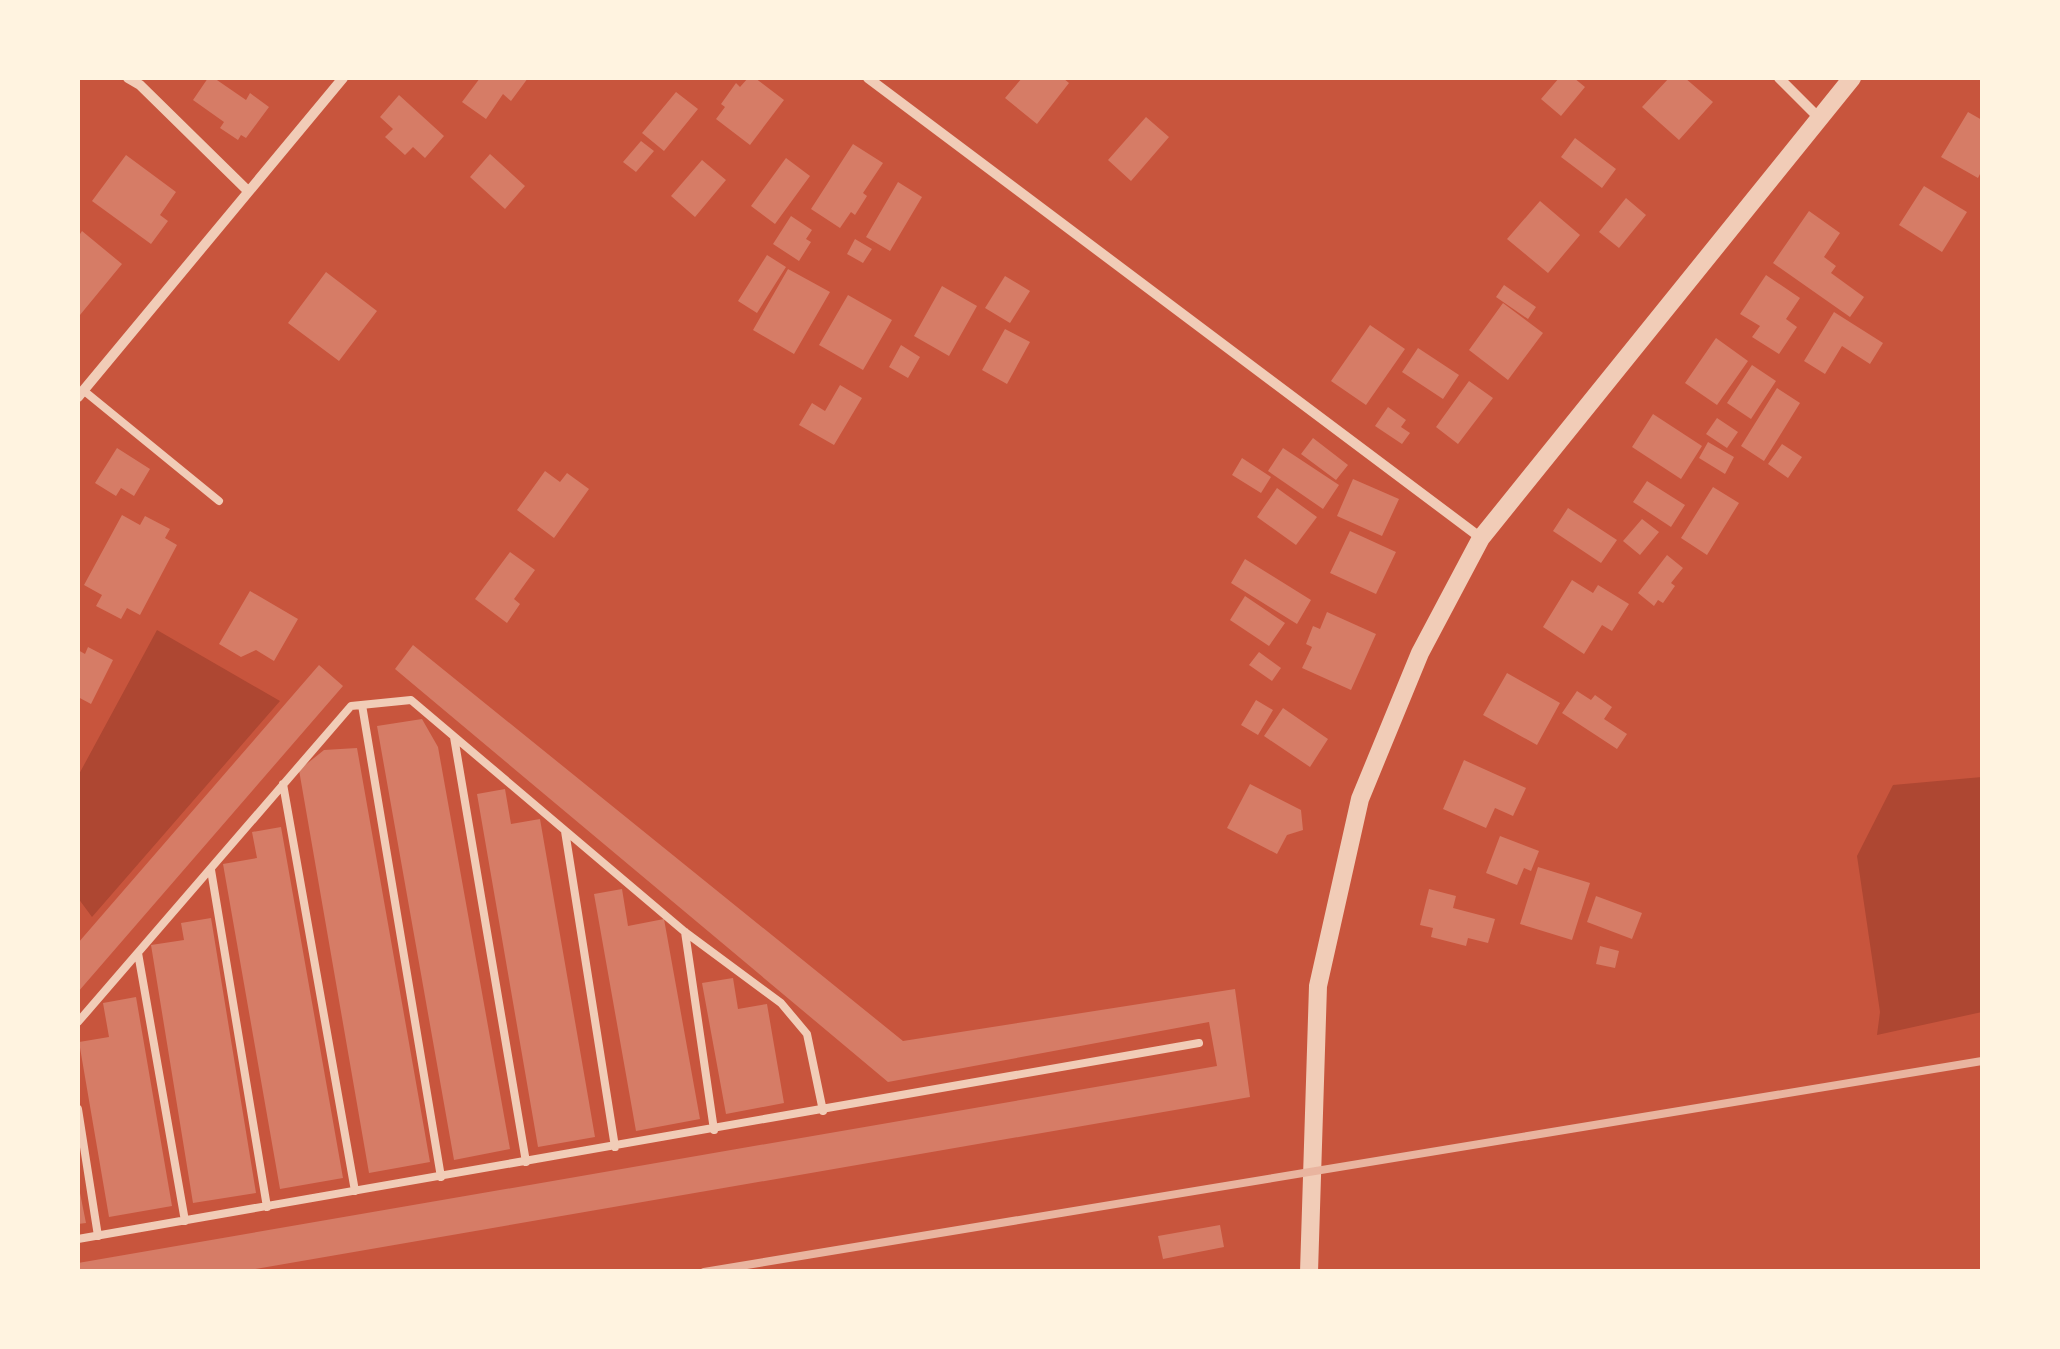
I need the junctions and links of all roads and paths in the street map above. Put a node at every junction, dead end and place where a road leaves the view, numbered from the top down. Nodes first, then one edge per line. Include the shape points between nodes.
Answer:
1 (128, 78) edge
2 (343, 78) edge
3 (868, 78) edge
4 (1778, 78) edge
5 (1852, 78) edge
6 (1819, 118) junction
7 (248, 191) junction
8 (80, 394) edge
9 (219, 501) dead end
10 (1481, 538) junction
11 (362, 705) junction
12 (454, 736) junction
13 (283, 784) junction
14 (566, 831) junction
15 (211, 870) junction
16 (685, 932) junction
17 (138, 952) junction
18 (78, 1022) edge
19 (1199, 1043) dead end
20 (78, 1109) edge
21 (823, 1110) junction
22 (714, 1130) junction
23 (615, 1146) junction
24 (526, 1162) junction
25 (441, 1176) junction
26 (356, 1191) junction
27 (267, 1206) junction
28 (185, 1221) junction
29 (98, 1236) junction
30 (78, 1240) edge
31 (1309, 1272) edge

1 - 7 street
2 - 7 street
3 - 10 street
4 - 6 street
5 - 6 street
6 - 10 street
7 - 8 street
8 - 9 lane
10 - 31 street via 1420,654 1360,799 1318,986
11 - 12 lane via 410,700
11 - 13 lane via 351,706
11 - 25 lane
12 - 14 lane
12 - 24 lane
13 - 15 lane
13 - 26 lane
14 - 16 lane
14 - 23 lane
15 - 17 lane
15 - 27 lane
16 - 21 lane via 781,1003 806,1034
16 - 22 lane
17 - 18 lane
17 - 28 lane
19 - 21 lane
20 - 29 lane
21 - 22 lane
22 - 23 lane
23 - 24 lane
24 - 25 lane
25 - 26 lane
26 - 27 lane
27 - 28 lane
28 - 29 lane
29 - 30 lane

